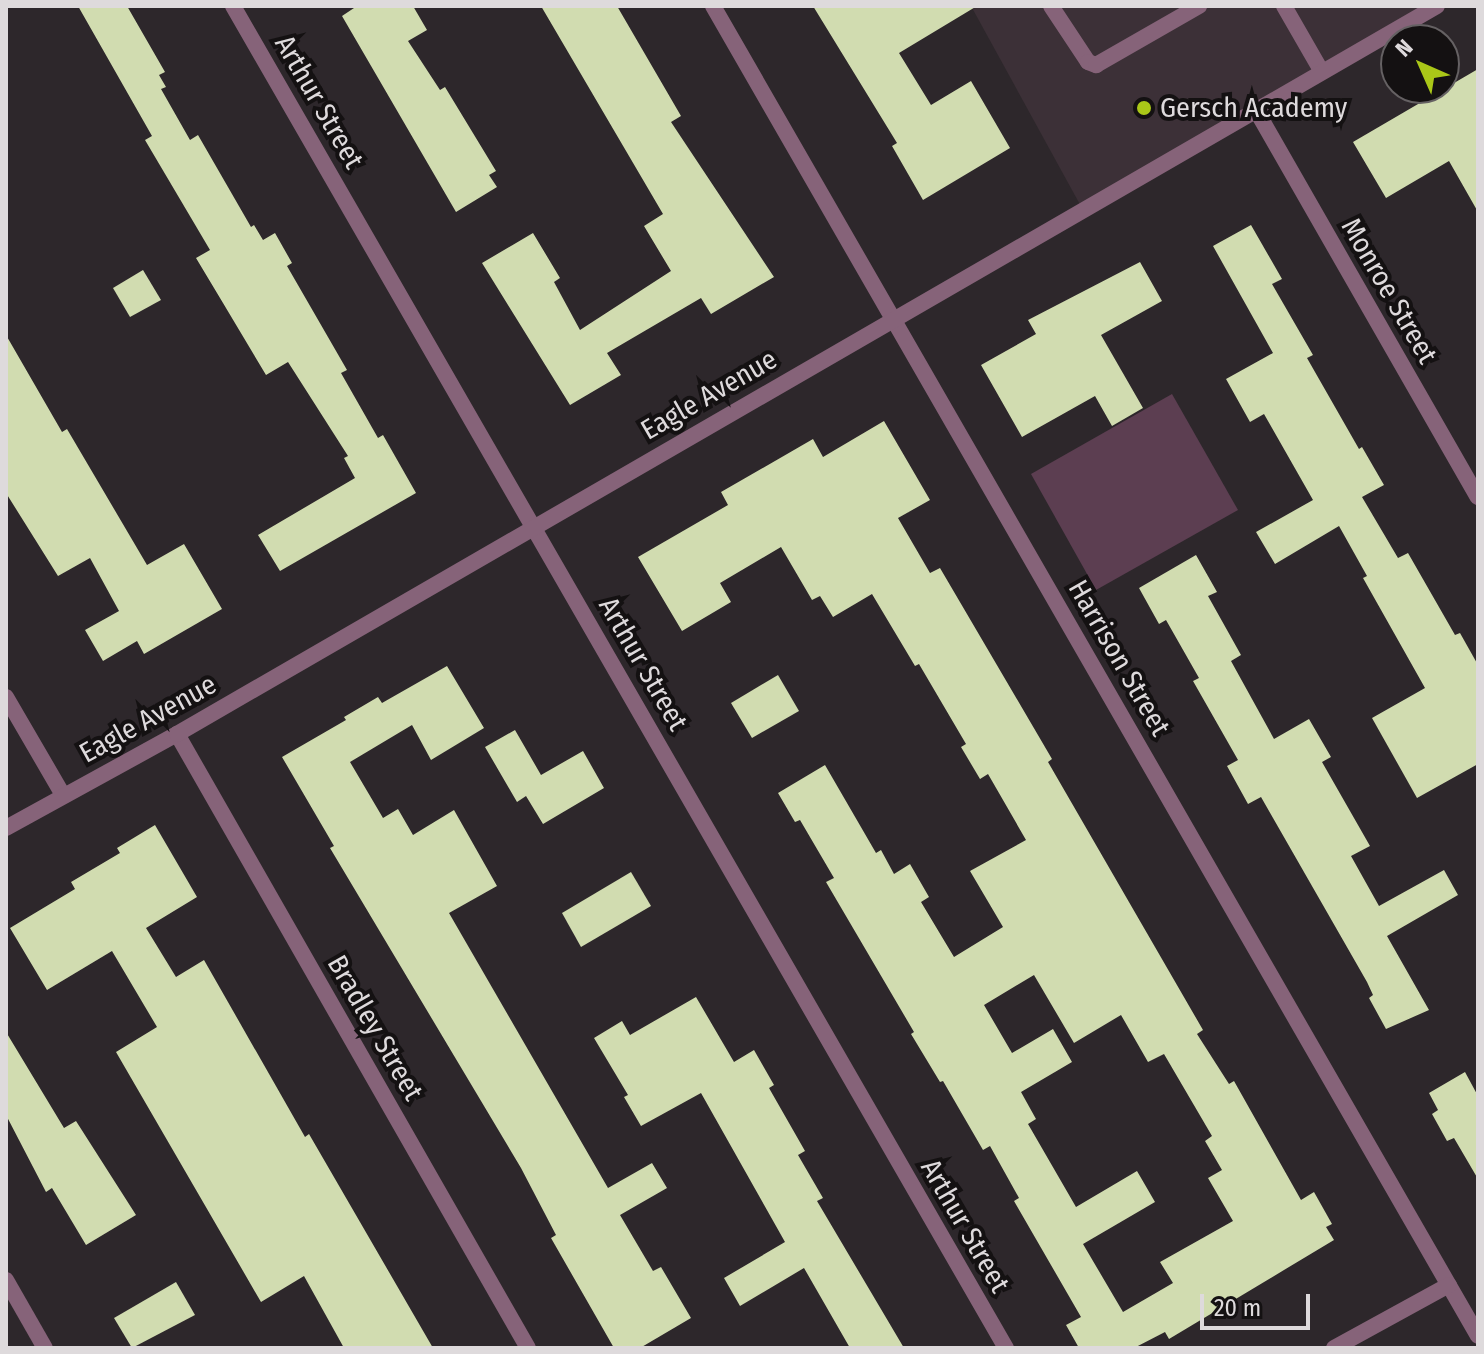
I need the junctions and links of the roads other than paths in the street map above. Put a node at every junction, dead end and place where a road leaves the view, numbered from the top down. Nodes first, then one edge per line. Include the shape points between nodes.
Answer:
1 (233, 6) edge
2 (713, 6) edge
3 (1051, 6) edge
4 (1199, 6) edge
5 (1284, 6) edge
6 (1437, 6) edge
7 (1322, 72) junction
8 (1256, 110) junction
9 (894, 318) junction
10 (1478, 497) edge
11 (534, 526) junction
12 (6, 697) edge
13 (177, 734) junction
14 (63, 795) junction
15 (6, 828) edge
16 (6, 1280) edge
17 (1449, 1285) junction
18 (1478, 1336) edge
19 (45, 1348) edge
20 (528, 1348) edge
21 (1006, 1348) edge
22 (1334, 1348) edge

1 - 11 street, Arthur Street
2 - 9 street, Harrison Street
3 - 4 street via 1088,62 1096,65
5 - 7 street
6 - 7 street, Eagle Avenue
7 - 8 street, Eagle Avenue
8 - 9 street, Eagle Avenue
8 - 10 street, Monroe Street
9 - 11 street, Eagle Avenue
9 - 17 street, Harrison Street
11 - 13 street, Eagle Avenue
11 - 21 street, Arthur Street
12 - 14 street
13 - 14 street, Eagle Avenue
13 - 20 street, Bradley Street
14 - 15 street, Eagle Avenue
16 - 19 street
17 - 18 street, Harrison Street
17 - 22 street

